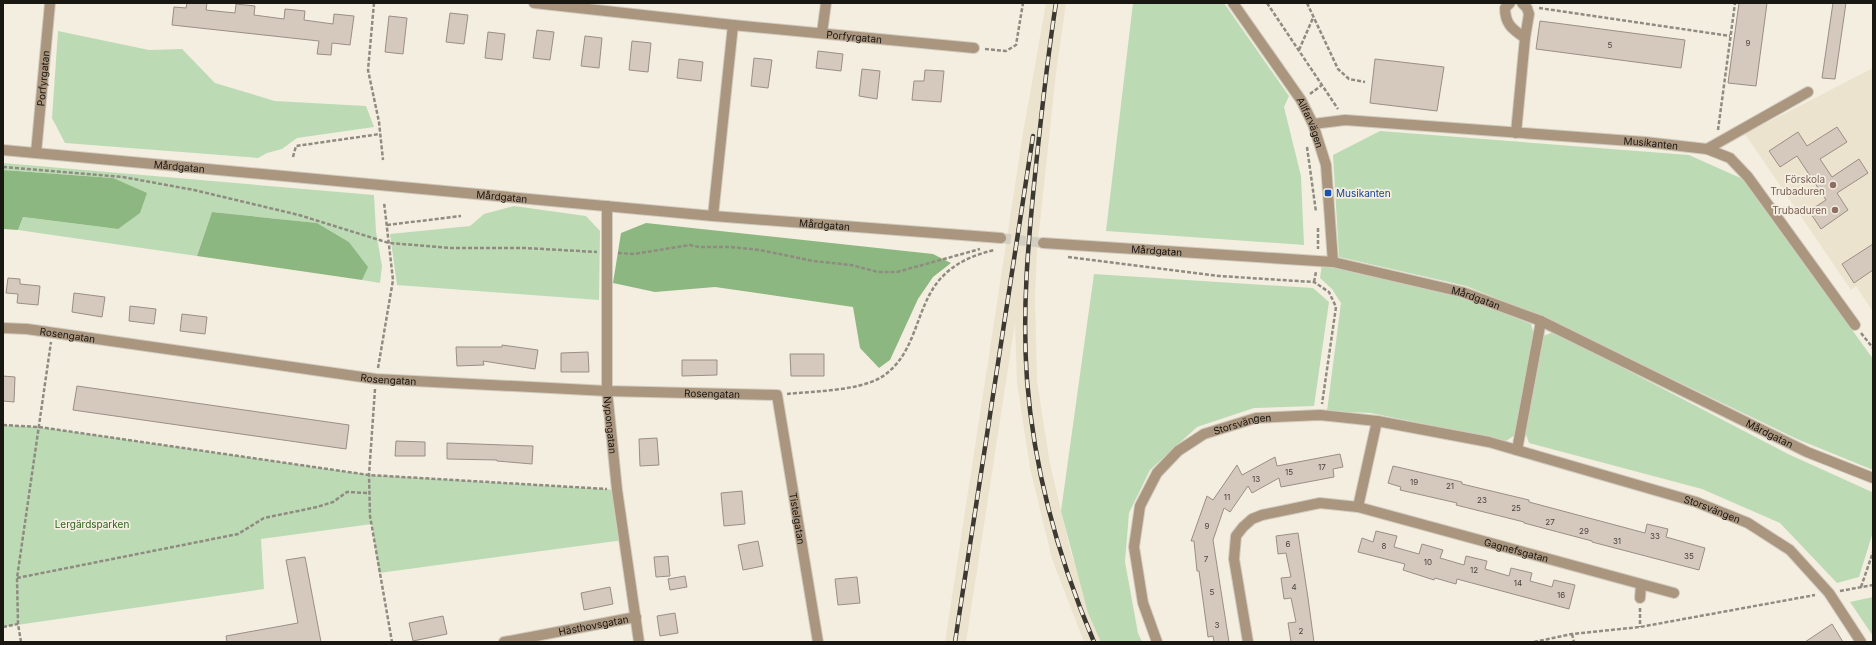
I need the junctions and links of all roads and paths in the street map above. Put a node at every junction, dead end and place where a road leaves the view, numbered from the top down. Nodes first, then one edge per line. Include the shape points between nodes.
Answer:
1 (50, 3) edge
2 (374, 3) edge
3 (534, 3) edge
4 (826, 3) edge
5 (1023, 3) edge
6 (1233, 3) edge
7 (1267, 3) edge
8 (1308, 3) edge
9 (1510, 3) edge
10 (1735, 3) edge
11 (1523, 4) edge
12 (1314, 18) junction
13 (733, 25) junction
14 (822, 32) junction
15 (1730, 36) junction
16 (1525, 38) junction
17 (974, 48) joint
18 (1299, 50) junction
19 (1365, 82) dead end
20 (1322, 85) junction
21 (1808, 92) dead end
22 (1301, 100) junction
23 (1345, 120) junction
24 (1313, 124) junction
25 (1516, 133) junction
26 (380, 134) junction
27 (1305, 141) dead end
28 (1712, 147) junction
29 (3, 150) edge
30 (36, 153) junction
31 (293, 156) dead end
32 (383, 160) dead end
33 (3, 167) edge
34 (384, 202) dead end
35 (607, 206) junction
36 (461, 216) dead end
37 (713, 216) junction
38 (1318, 218) dead end
39 (387, 225) junction
40 (1318, 225) dead end
41 (389, 243) junction
42 (1001, 243) junction
43 (1043, 243) tunnel mouth
44 (607, 253) junction
45 (1062, 256) dead end
46 (1318, 261) junction
47 (1333, 262) junction
48 (1314, 282) junction
49 (1540, 321) junction
50 (1854, 325) joint
51 (3, 328) edge
52 (52, 334) junction
53 (1873, 348) edge
54 (376, 379) junction
55 (607, 391) junction
56 (777, 395) junction
57 (1320, 415) junction
58 (1377, 421) junction
59 (3, 425) edge
60 (39, 427) junction
61 (1516, 450) junction
62 (369, 475) junction
63 (1873, 478) edge
64 (617, 490) junction
65 (369, 493) junction
66 (1358, 507) junction
67 (1873, 552) edge
68 (17, 578) junction
69 (1640, 585) junction
70 (1873, 585) edge
71 (1861, 587) junction
72 (1674, 593) dead end
73 (1829, 593) junction
74 (1640, 598) joint
75 (636, 617) junction
76 (18, 624) junction
77 (3, 627) edge
78 (1640, 627) junction
79 (1572, 634) junction
80 (21, 642) edge
81 (392, 642) edge
82 (504, 642) edge
83 (639, 642) edge
84 (818, 642) edge
85 (1157, 642) edge
86 (1248, 642) edge
87 (1534, 642) edge
88 (1574, 642) edge
89 (1861, 642) edge

1 - 30 street, Porfyrgatan
2 - 26 path via 368,70
3 - 13 street, Porfyrgatan
4 - 14 street
5 - 17 path via 1016,44 1006,52
6 - 22 street, Allfarvägen
7 - 18 path
8 - 12 path
9 - 16 street via 1505,8 1505,18 1510,28
10 - 15 path
11 - 15 path
11 - 16 street via 1529,14
12 - 18 path
12 - 19 path via 1338,69 1350,78
13 - 14 street, Porfyrgatan
13 - 37 street
14 - 17 street, Porfyrgatan
15 - 28 path
16 - 25 street
18 - 20 path
20 - 22 path
20 - 23 path
21 - 28 street
22 - 24 street, Allfarvägen
23 - 24 street, Musikanten
23 - 25 street, Musikanten
24 - 47 street, Allfarvägen via 1326,165
25 - 28 street, Musikanten
26 - 31 path via 296,146
26 - 32 path
27 - 38 path
28 - 50 street, Musikanten via 1730,158 1748,177
29 - 30 street, Mårdgatan
30 - 35 street, Mårdgatan
33 - 41 path via 123,177 194,190 299,215
34 - 39 path
35 - 37 street, Mårdgatan
35 - 44 street, Nypongatan
36 - 39 path
37 - 42 street, Mårdgatan
39 - 41 path
40 - 46 path
41 - 44 path via 451,248 525,248
41 - 54 path via 393,280
42 - 44 path via 897,272 878,272 731,247 690,245 634,254
42 - 56 path via 958,263 941,279 897,366 879,378 855,386
43 - 46 street, Mårdgatan
44 - 55 street, Nypongatan
45 - 48 path via 1219,276
46 - 47 street, Mårdgatan
46 - 48 path
47 - 49 street, Mårdgatan via 1462,292
48 - 57 path via 1329,292 1336,307
49 - 61 street
49 - 63 street, Mårdgatan via 1807,452
50 - 53 path
51 - 52 street, Rosengatan
52 - 54 street, Rosengatan
52 - 60 path
54 - 55 street, Rosengatan
54 - 62 path
55 - 56 street, Rosengatan
55 - 64 street, Nypongatan
56 - 84 street, Tistelgatan
57 - 58 street, Storsvängen
57 - 85 street, Storsvängen via 1256,418 1204,434 1178,451 1157,473 1140,506 1134,546 1143,603
58 - 61 street, Storsvängen via 1489,442
58 - 66 street
59 - 60 path
60 - 62 path
60 - 68 path
61 - 73 street, Storsvängen via 1696,502 1748,523 1790,550
62 - 64 path
62 - 65 path
64 - 75 street, Nypongatan
65 - 68 path via 347,492 333,502 264,518 238,534
65 - 81 path via 370,516
66 - 69 street, Gagnefsgatan
66 - 86 street, Gagnefsgatan via 1320,503 1262,515 1243,527 1236,536 1234,559
67 - 71 path
68 - 76 path
69 - 72 street, Gagnefsgatan
69 - 74 street
70 - 71 path
71 - 73 path
73 - 78 path
73 - 89 street, Storsvängen
74 - 78 path
75 - 82 street, Hästhovsgatan
75 - 83 street, Nypongatan
76 - 77 path
76 - 80 path
78 - 79 path
79 - 87 path
79 - 88 path

